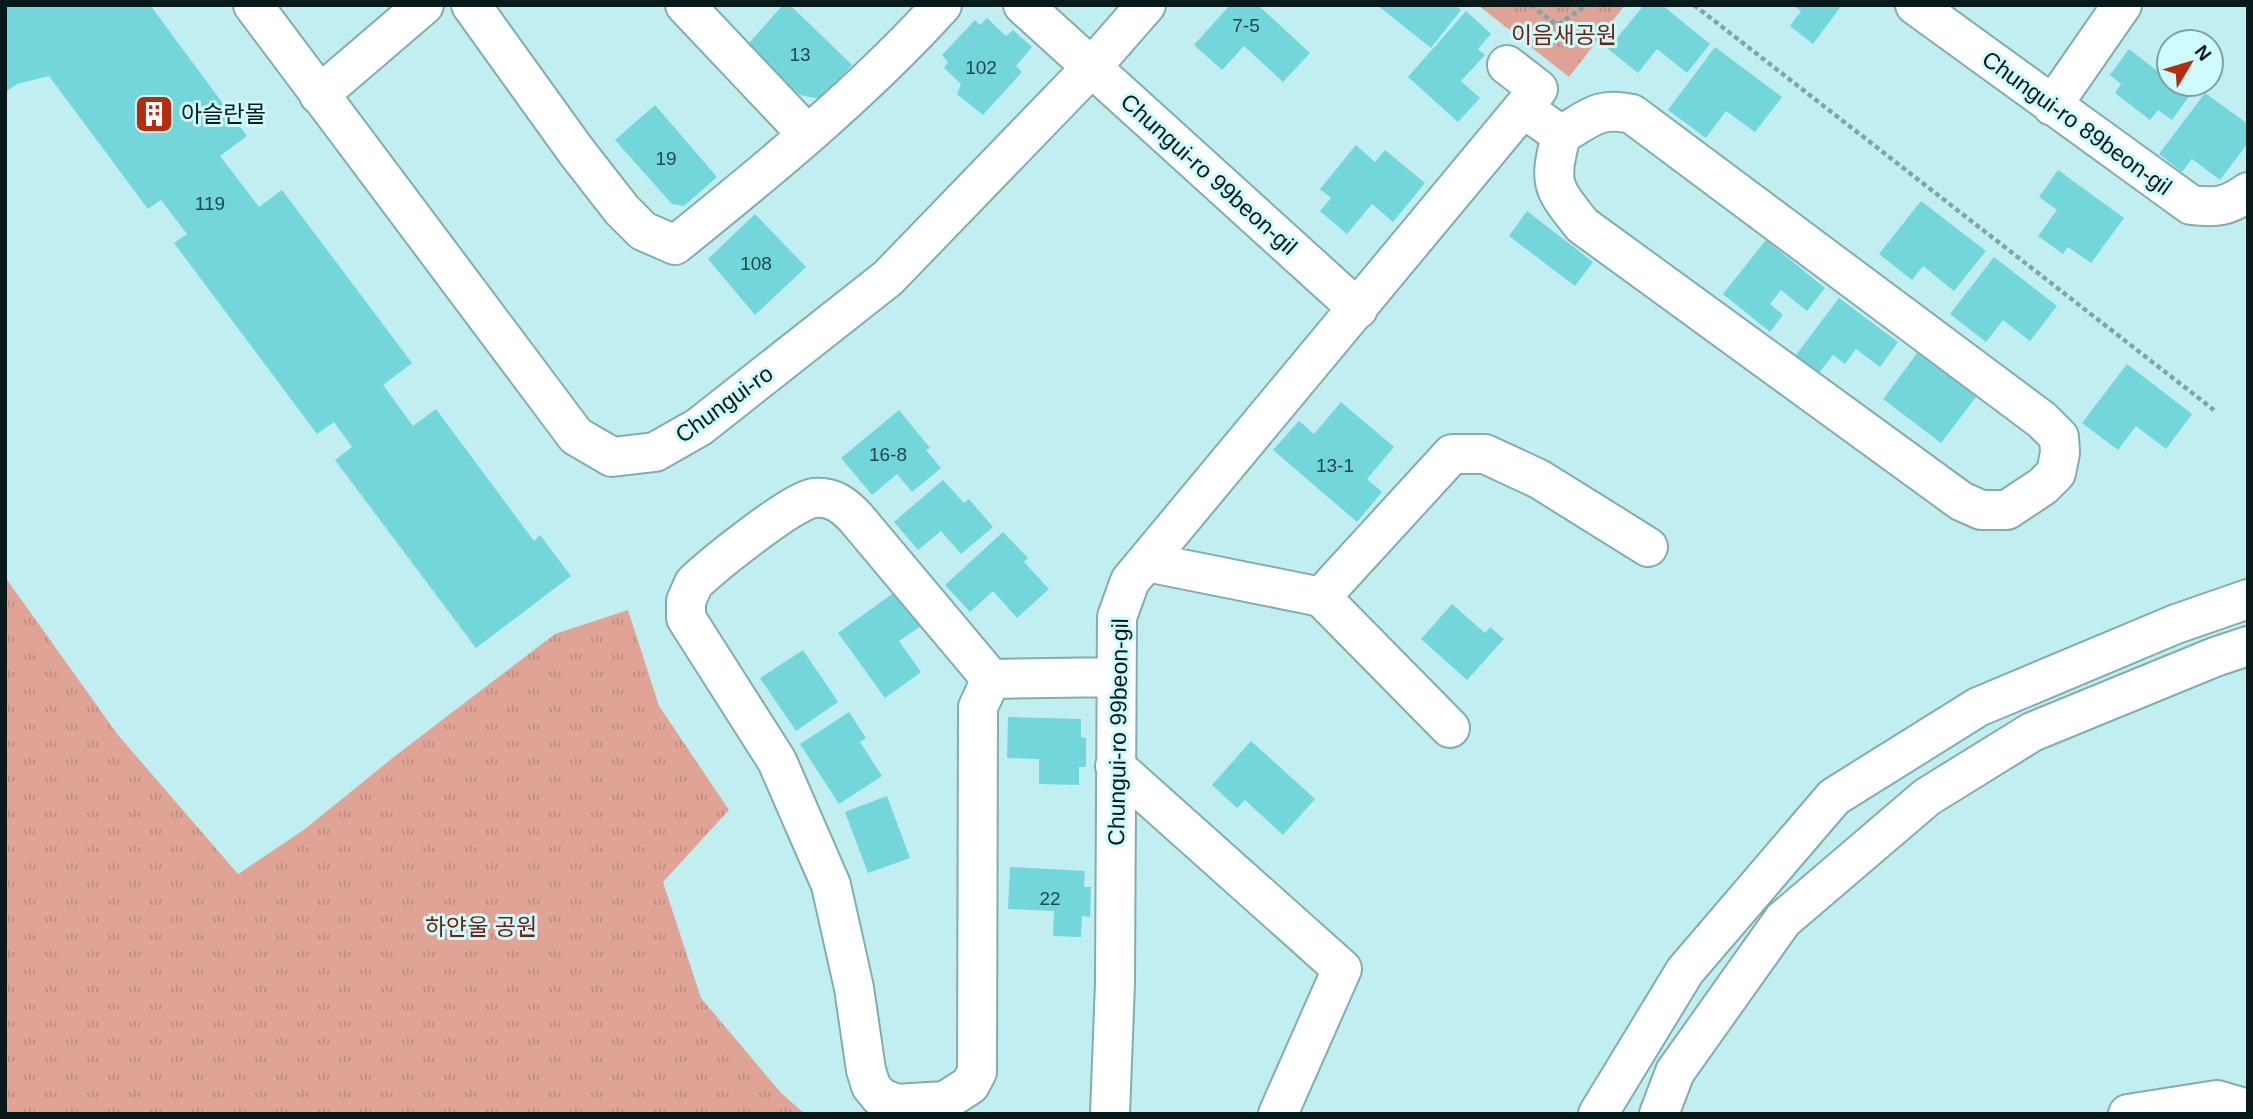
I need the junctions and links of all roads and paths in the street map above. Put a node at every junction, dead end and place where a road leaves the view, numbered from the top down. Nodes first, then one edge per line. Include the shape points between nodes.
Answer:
1 (253, 5) edge
2 (424, 5) edge
3 (471, 5) edge
4 (685, 5) edge
5 (942, 5) edge
6 (1023, 5) edge
7 (1146, 5) edge
8 (1531, 5) edge
9 (1587, 5) edge
10 (1694, 5) edge
11 (1915, 5) edge
12 (2122, 5) edge
13 (1507, 65) dead end
14 (1090, 69) junction
15 (319, 95) junction
16 (2053, 106) junction
17 (1523, 108) junction
18 (807, 135) junction
19 (1561, 135) junction
20 (2248, 192) edge
21 (1358, 309) junction
22 (2214, 410) dead end
23 (1648, 547) dead end
24 (1147, 562) junction
25 (2248, 576) edge
26 (1321, 597) junction
27 (2248, 599) edge
28 (2176, 624) junction
29 (2237, 653) edge
30 (1115, 677) junction
31 (991, 679) junction
32 (1450, 728) dead end
33 (1115, 766) junction
34 (2248, 1109) edge
35 (1110, 1114) edge
36 (1278, 1114) edge
37 (1598, 1114) edge
38 (1659, 1114) edge
39 (2128, 1114) edge

1 - 15 main road, Chungui-ro
2 - 15 main road
3 - 18 main road via 622,210 643,231 675,245
4 - 18 main road
5 - 18 main road via 902,50
6 - 14 main road, Chungui-ro 99beon-gil
7 - 14 main road, Chungui-ro
8 - 9 path via 1556,25
10 - 22 path
11 - 16 main road, Chungui-ro 89beon-gil
12 - 16 main road
13 - 17 main road via 1538,89
14 - 15 main road, Chungui-ro via 888,278 699,427 655,452 612,457 576,436
14 - 21 main road, Chungui-ro 99beon-gil
16 - 20 main road, Chungui-ro 89beon-gil via 2191,205 2215,208
17 - 19 main road
17 - 21 main road, Chungui-ro 99beon-gil
19 - 19 main road via 1553,182 1582,225 1961,501 1981,510 2007,510 2056,473 2059,437 2042,419 1632,114 1602,111
21 - 24 main road, Chungui-ro 99beon-gil
23 - 26 main road via 1539,479 1485,454 1452,454
24 - 26 main road
24 - 30 main road, Chungui-ro 99beon-gil via 1130,581 1117,617
25 - 28 main road
26 - 32 main road
27 - 28 main road
28 - 37 main road via 1978,707 1834,797 1685,971
29 - 38 main road via 2032,732 1927,796 1783,920 1675,1072
30 - 31 main road
30 - 33 main road, Chungui-ro 99beon-gil
31 - 31 main road via 856,518 843,504 827,498 811,498 792,508 707,571 694,583 686,601 686,618 777,761 831,885 866,1070 880,1097 895,1104 945,1101 970,1085 977,1072 978,707
33 - 35 main road, Chungui-ro 99beon-gil
33 - 36 main road via 1342,969
34 - 39 main road via 2217,1100

